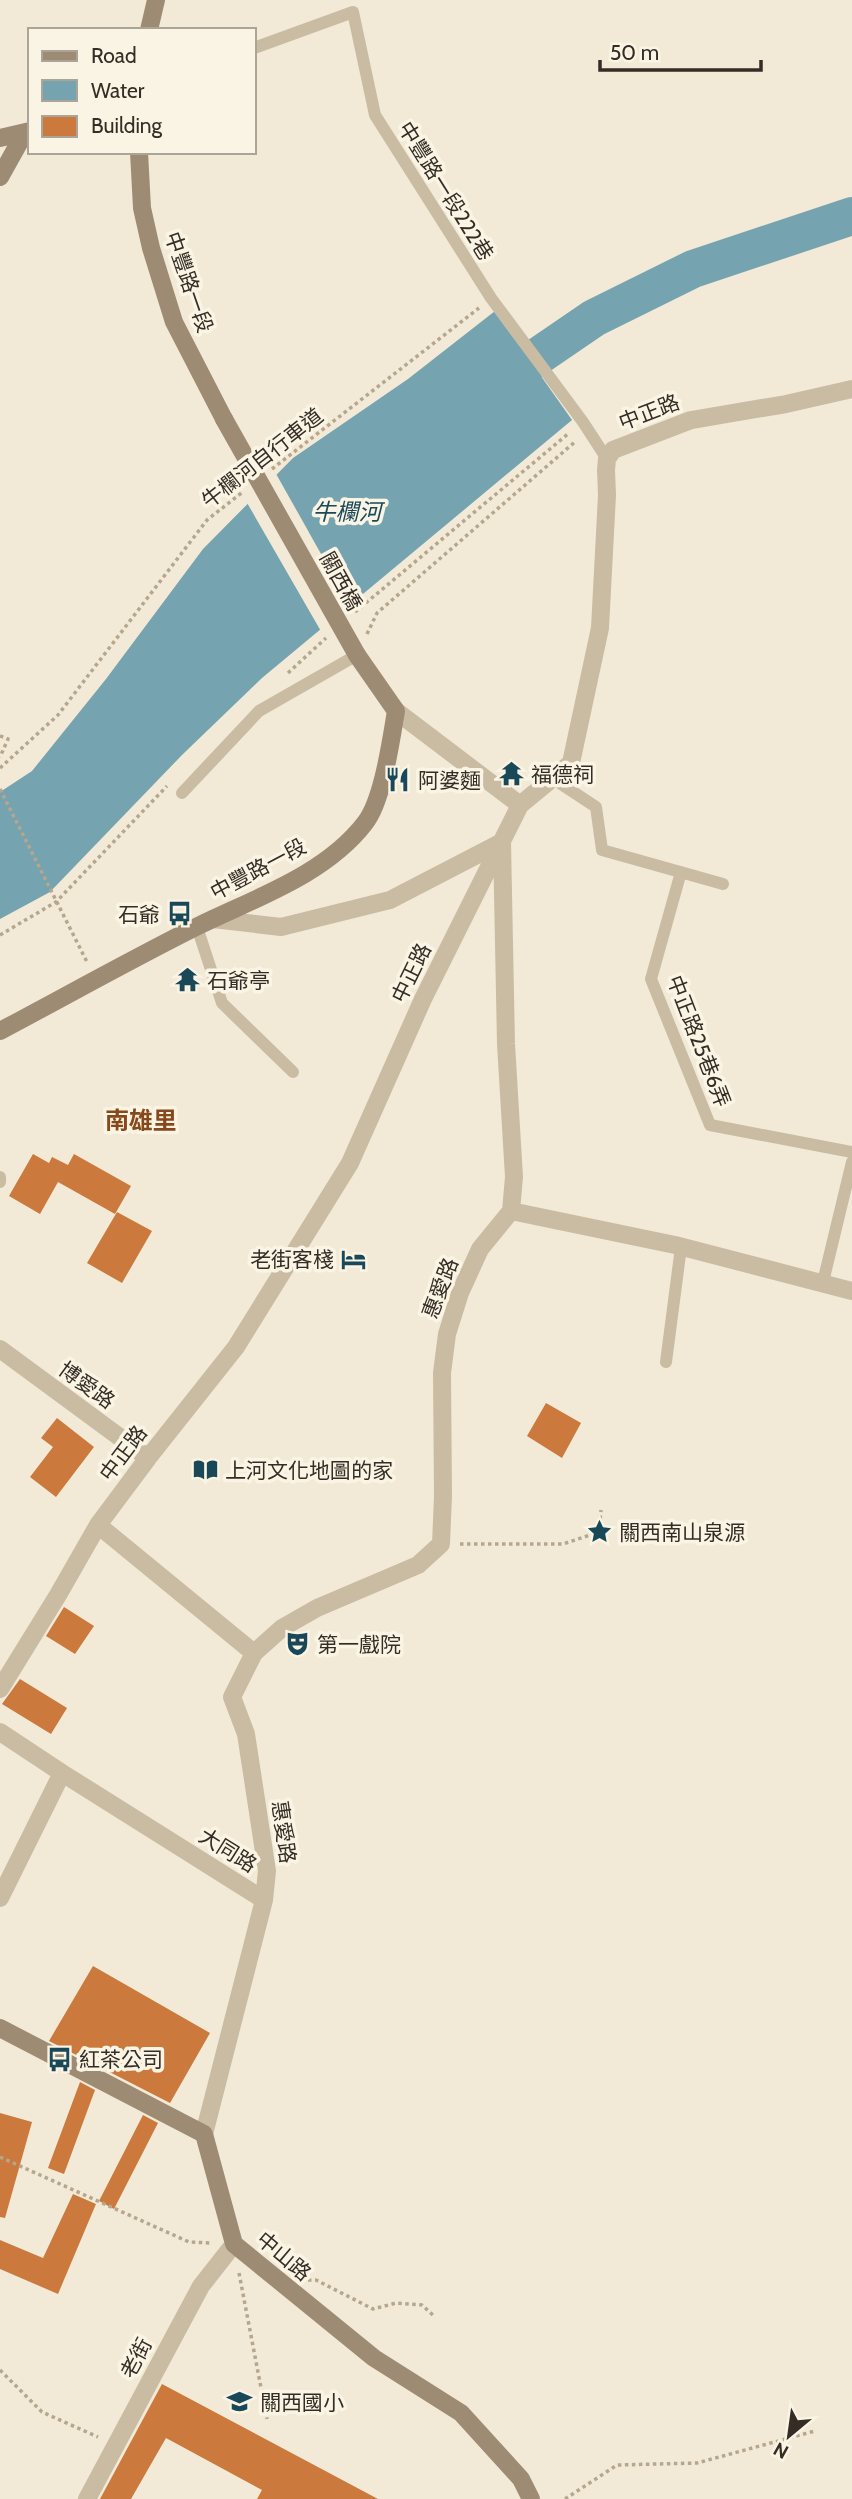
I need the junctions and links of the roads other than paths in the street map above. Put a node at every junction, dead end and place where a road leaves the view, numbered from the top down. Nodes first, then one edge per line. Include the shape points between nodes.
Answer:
1 (156, 0) edge
2 (149, 28) edge
3 (256, 47) edge
4 (27, 133) edge
5 (0, 138) edge
6 (139, 154) edge
7 (0, 177) edge
8 (852, 389) edge
9 (224, 419) joint
10 (607, 460) junction
11 (357, 655) junction
12 (396, 711) junction
13 (552, 778) junction
14 (183, 793) dead end
15 (520, 805) junction
16 (502, 842) junction
17 (681, 872) junction
18 (723, 884) dead end
19 (205, 923) junction
20 (0, 1031) edge
21 (293, 1073) dead end
22 (852, 1152) edge
23 (852, 1162) edge
24 (511, 1211) junction
25 (681, 1247) junction
26 (823, 1282) junction
27 (852, 1291) edge
28 (0, 1349) edge
29 (666, 1362) dead end
30 (148, 1458) junction
31 (98, 1525) junction
32 (254, 1653) junction
33 (0, 1689) edge
34 (0, 1731) edge
35 (62, 1773) junction
36 (0, 1898) edge
37 (264, 1900) junction
38 (0, 2028) edge
39 (204, 2134) junction
40 (234, 2244) junction
41 (87, 2499) edge
42 (531, 2499) edge

1 - 2 main road
3 - 10 lane, 中豐路一段222巷 via 353,12 375,115 491,298
4 - 5 main road
4 - 7 main road
6 - 9 main road, 中豐路一段 via 142,208 174,322
8 - 10 street, 中正路 via 691,419 613,450
9 - 11 main road, 關西橋, bridge
10 - 13 street, 中正路 via 600,628 571,763
11 - 12 main road
11 - 14 lane via 259,711
12 - 15 street
12 - 19 main road, 中豐路一段 via 383,777 367,821 346,844 306,874
13 - 15 street, 中正路
13 - 17 lane via 596,807 603,850
15 - 16 street, 中正路
16 - 19 street via 390,900 281,927
16 - 24 street via 514,1177
16 - 30 street, 中正路 via 423,999 350,1163 236,1347
17 - 18 lane
17 - 22 lane, 中正路25巷6弄 via 651,979 710,1125
19 - 20 main road, 中豐路一段
19 - 21 lane via 222,1003
23 - 26 lane
24 - 25 street
24 - 32 street, 惠愛路 via 481,1249 447,1334 442,1373 441,1544 418,1565 282,1628
25 - 26 street
25 - 29 lane
26 - 27 street
28 - 30 street, 博愛路
30 - 31 street, 中正路
31 - 32 street
31 - 33 street, 中正路
32 - 37 street, 惠愛路 via 232,1697 246,1734 267,1871
34 - 35 street, 大同路
35 - 36 street
35 - 37 street, 大同路
37 - 39 street, 大同路
38 - 39 main road
39 - 40 main road, 中山路
40 - 41 street, 老街 via 201,2286
40 - 42 main road, 中山路 via 374,2358 461,2413 521,2479

